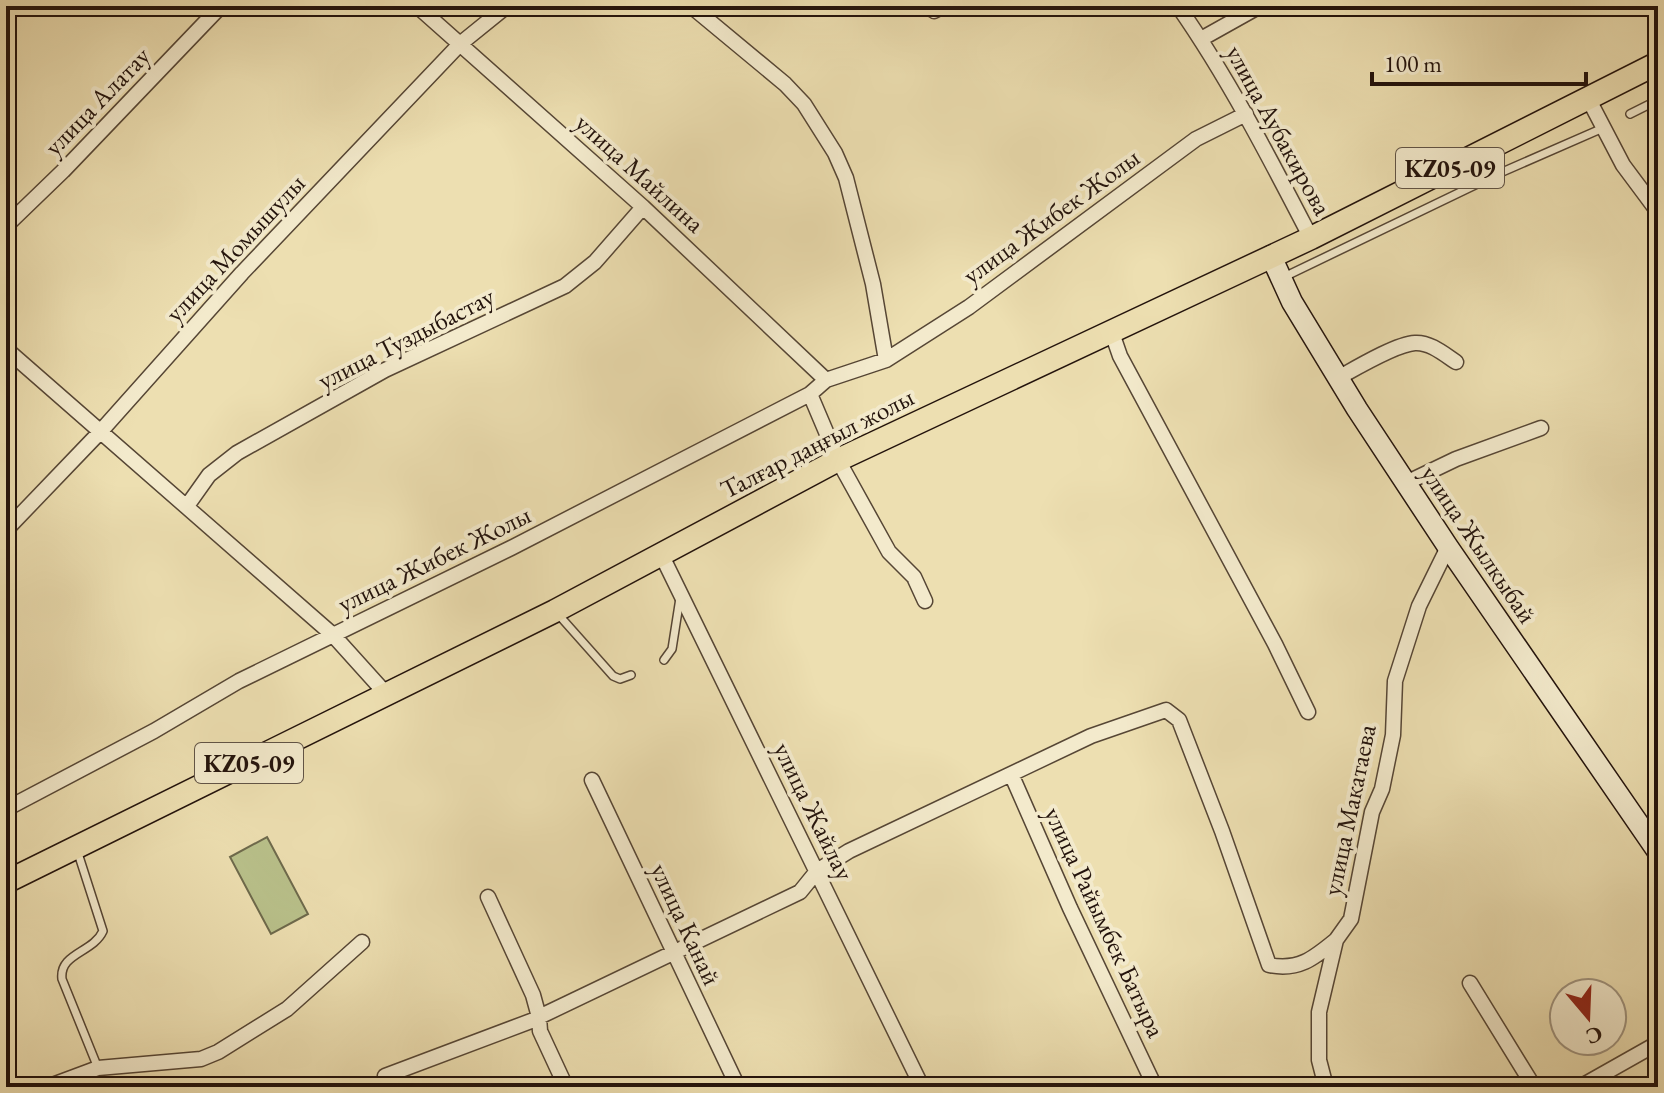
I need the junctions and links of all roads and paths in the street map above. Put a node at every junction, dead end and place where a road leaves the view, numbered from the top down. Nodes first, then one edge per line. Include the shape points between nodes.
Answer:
1 (221, 6) edge
2 (417, 6) edge
3 (507, 6) edge
4 (691, 6) edge
5 (1178, 6) edge
6 (1260, 6) edge
7 (1201, 39) junction
8 (460, 44) junction
9 (1658, 63) edge
10 (1588, 98) junction
11 (1658, 100) edge
12 (1246, 114) junction
13 (1630, 114) dead end
14 (1603, 128) junction
15 (643, 207) junction
16 (1658, 212) edge
17 (6, 226) edge
18 (1311, 238) junction
19 (1271, 256) junction
20 (1282, 278) junction
21 (1111, 330) junction
22 (6, 349) edge
23 (886, 360) junction
24 (1456, 362) dead end
25 (1338, 378) junction
26 (826, 380) junction
27 (810, 394) junction
28 (1541, 428) dead end
29 (101, 431) junction
30 (838, 460) junction
31 (1406, 483) junction
32 (187, 506) junction
33 (6, 530) edge
34 (1448, 547) junction
35 (662, 556) junction
36 (680, 596) junction
37 (925, 601) dead end
38 (555, 611) junction
39 (333, 635) junction
40 (664, 660) dead end
41 (631, 675) dead end
42 (388, 696) junction
43 (1308, 712) dead end
44 (1012, 776) junction
45 (592, 780) dead end
46 (6, 809) edge
47 (76, 848) junction
48 (1658, 852) edge
49 (817, 871) junction
50 (6, 882) edge
51 (488, 897) dead end
52 (1336, 940) junction
53 (362, 942) dead end
54 (674, 954) junction
55 (1470, 983) dead end
56 (540, 1022) junction
57 (1658, 1043) edge
58 (98, 1068) junction
59 (385, 1076) dead end
60 (47, 1087) edge
61 (566, 1087) edge
62 (738, 1087) edge
63 (922, 1087) edge
64 (1155, 1087) edge
65 (1326, 1087) edge
66 (1534, 1087) edge
67 (1580, 1087) edge

1 - 17 street, улица Алатау
2 - 8 street, улица Майлина
3 - 8 street, улица Момышулы
4 - 23 street via 785,84 823,130 846,178
5 - 7 street, улица Аубакирова
6 - 7 street
7 - 12 street, улица Аубакирова
8 - 15 street, улица Майлина
8 - 29 street, улица Момышулы via 242,273
9 - 10 main road, Талғар даңғыл жолы / KZ05-09
10 - 14 street
10 - 18 main road, Талғар даңғыл жолы / KZ05-09
11 - 13 lane
12 - 18 street, улица Аубакирова
12 - 23 street, улица Жибек Жолы via 1196,139 969,307
14 - 16 street
14 - 20 lane
15 - 26 street, улица Майлина
15 - 32 street, улица Туздыбастау via 595,262 565,286 385,370 237,453 209,475
18 - 19 main road, Талғар даңғыл жолы / KZ05-09
19 - 20 street, улица Жылкыбай
19 - 21 main road, Талғар даңғыл жолы / KZ05-09
20 - 25 street, улица Жылкыбай
21 - 30 main road, Талғар даңғыл жолы / KZ05-09
21 - 43 street
22 - 29 street
23 - 26 street, улица Жибек Жолы
24 - 25 street via 1415,343
25 - 31 street, улица Жылкыбай
26 - 27 street, улица Жибек Жолы
27 - 30 street
27 - 39 street, улица Жибек Жолы
28 - 31 street
29 - 32 street
29 - 33 street, улица Момышулы
30 - 35 main road, Талғар даңғыл жолы / KZ05-09
30 - 37 street via 889,552 914,577
31 - 34 street, улица Жылкыбай
32 - 39 street
34 - 48 street, улица Жылкыбай
34 - 52 street, улица Макатаева via 1419,606 1395,681 1393,735 1382,789 1372,812 1351,919
35 - 36 street, улица Жайлау
35 - 38 main road, Талғар даңғыл жолы / KZ05-09
36 - 40 lane via 672,649
36 - 49 street, улица Жайлау
38 - 41 lane via 613,676
38 - 42 main road, Талғар даңғыл жолы / KZ05-09
39 - 42 street
39 - 46 street, улица Жибек Жолы
42 - 47 main road, Талғар даңғыл жолы / KZ05-09
44 - 49 street
44 - 52 street via 1091,736 1166,710 1179,720 1269,965 1287,968 1314,958
44 - 64 street, улица Райымбек Батыра
45 - 54 street, улица Канай
47 - 50 main road, Талғар даңғыл жолы / KZ05-09
47 - 58 lane via 103,931 99,941 61,969
49 - 54 street via 800,892
49 - 63 street, улица Жайлау
51 - 56 street
52 - 65 street, улица Макатаева via 1319,1012 1319,1060
53 - 58 street via 287,1009 218,1052 201,1059
54 - 56 street
54 - 62 street, улица Канай
55 - 66 street
56 - 59 street
56 - 61 street
57 - 67 street
58 - 60 street

